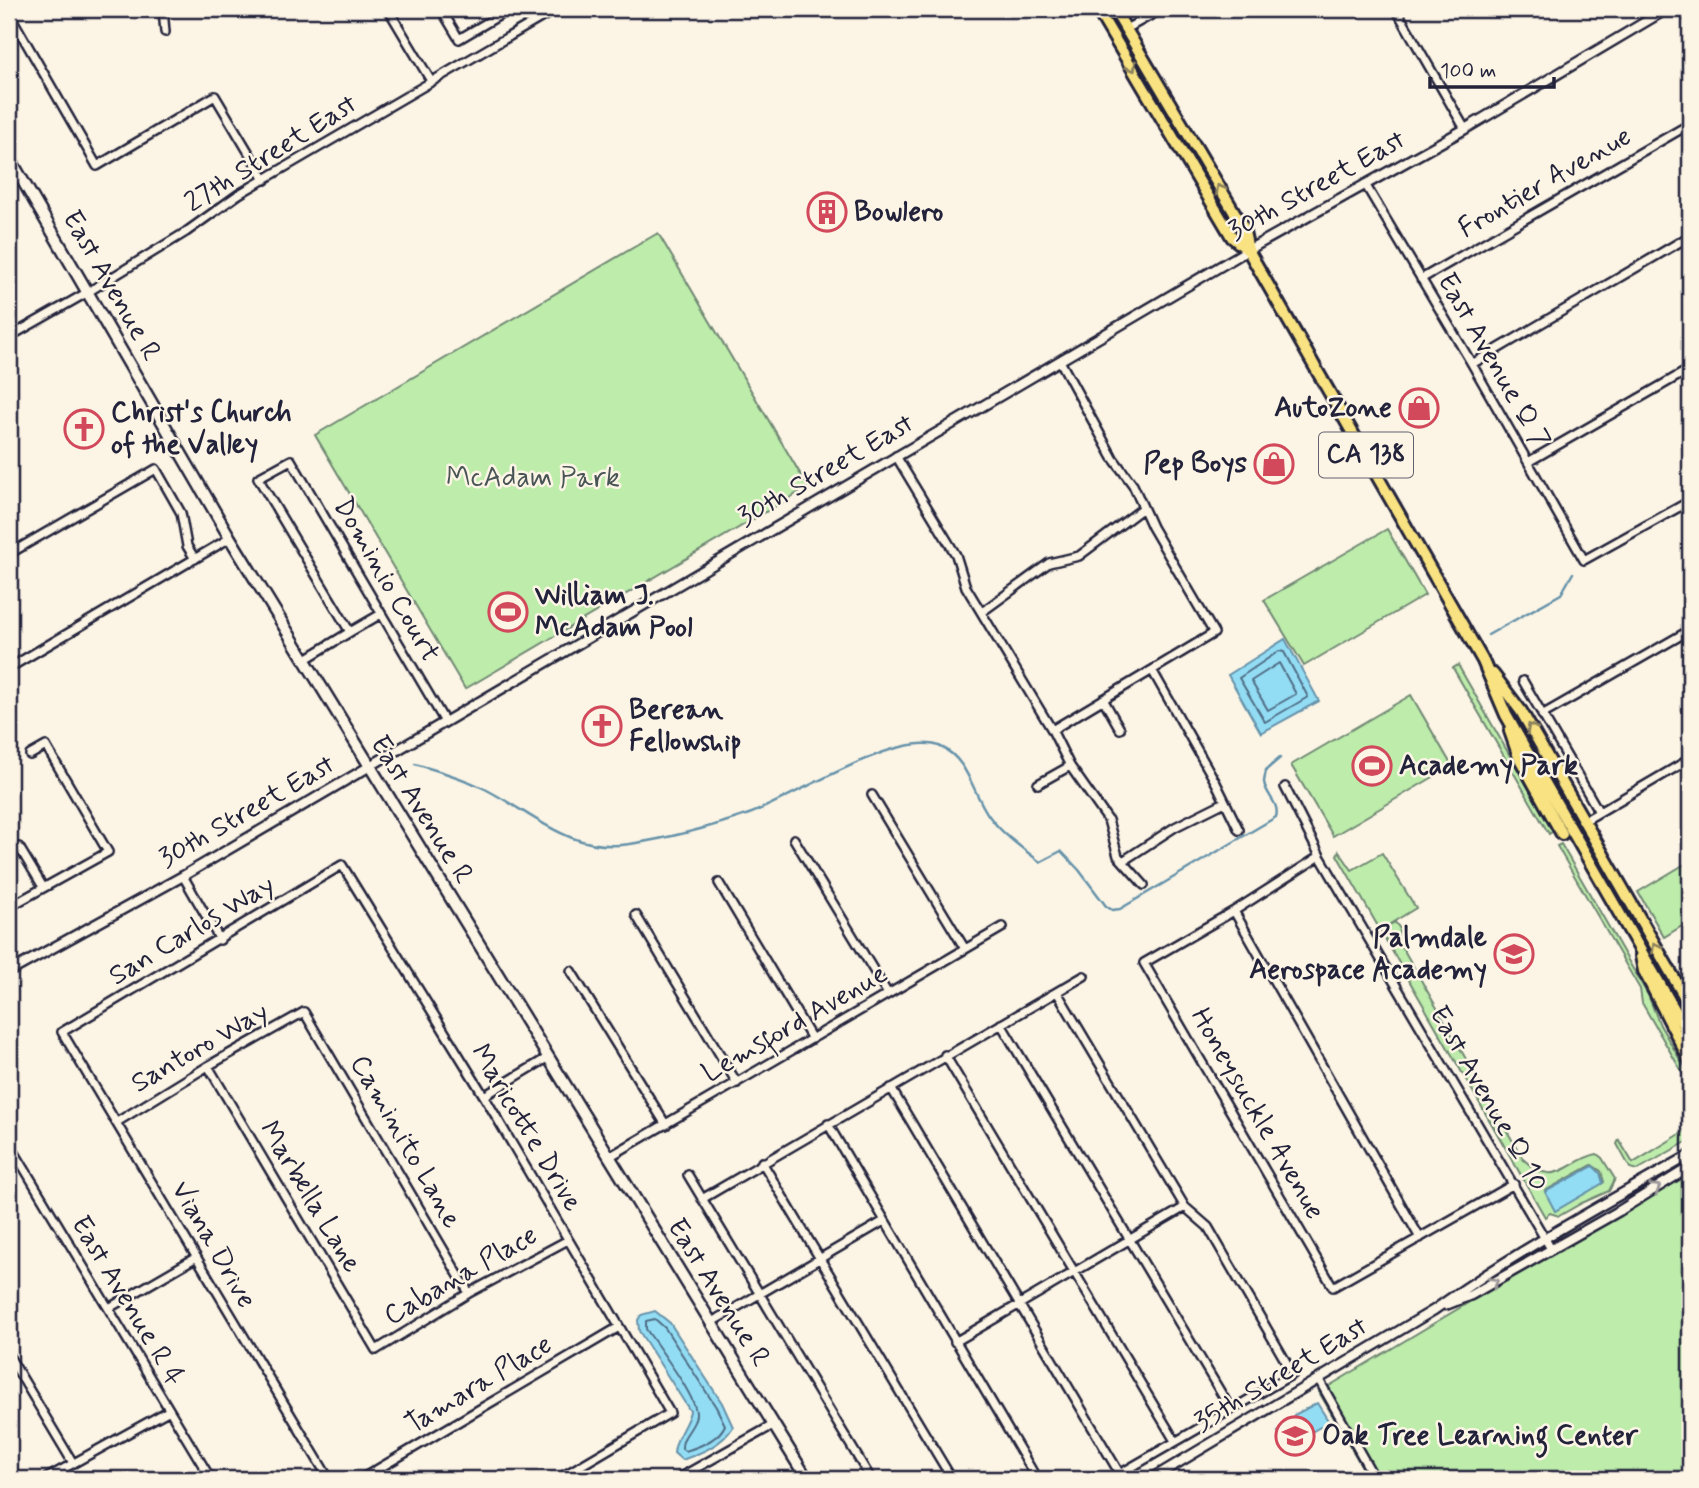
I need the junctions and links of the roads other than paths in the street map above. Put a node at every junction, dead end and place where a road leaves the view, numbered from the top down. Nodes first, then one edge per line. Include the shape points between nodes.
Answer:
1 (163, 9) edge
2 (388, 9) edge
3 (441, 9) edge
4 (510, 9) edge
5 (556, 9) edge
6 (1097, 9) edge
7 (1114, 9) edge
8 (1162, 9) edge
9 (1396, 9) edge
10 (1667, 9) edge
11 (1684, 9) edge
12 (9, 11) edge
13 (1690, 20) edge
14 (1126, 29) junction
15 (165, 32) dead end
16 (431, 81) junction
17 (1690, 124) edge
18 (1465, 130) junction
19 (9, 157) edge
20 (265, 180) junction
21 (1365, 184) junction
22 (1690, 236) edge
23 (1248, 250) junction
24 (1421, 279) junction
25 (88, 292) junction
26 (9, 337) edge
27 (1060, 361) junction
28 (1472, 364) junction
29 (1690, 369) edge
30 (895, 456) junction
31 (1528, 462) junction
32 (1690, 501) edge
33 (1143, 508) junction
34 (230, 538) junction
35 (9, 554) edge
36 (195, 559) junction
37 (982, 612) junction
38 (381, 614) junction
39 (1690, 630) edge
40 (350, 632) junction
41 (304, 660) junction
42 (1483, 661) junction
43 (9, 668) edge
44 (1152, 670) junction
45 (1523, 681) dead end
46 (1103, 699) junction
47 (1542, 715) junction
48 (1509, 721) junction
49 (445, 722) junction
50 (1119, 729) dead end
51 (1052, 730) junction
52 (30, 755) dead end
53 (1690, 760) edge
54 (1070, 766) junction
55 (369, 767) junction
56 (1038, 783) dead end
57 (1285, 787) dead end
58 (872, 794) dead end
59 (1225, 802) junction
60 (1599, 812) junction
61 (1584, 821) junction
62 (1239, 830) dead end
63 (1562, 834) dead end
64 (794, 839) dead end
65 (9, 853) edge
66 (1320, 856) junction
67 (1123, 861) junction
68 (342, 865) joint
69 (183, 876) junction
70 (719, 883) dead end
71 (1144, 885) dead end
72 (43, 887) junction
73 (9, 905) edge
74 (1234, 911) junction
75 (636, 915) dead end
76 (1003, 927) dead end
77 (220, 940) junction
78 (965, 949) junction
79 (1640, 949) junction
80 (571, 971) dead end
81 (9, 972) edge
82 (1084, 976) dead end
83 (1058, 992) junction
84 (888, 994) junction
85 (1690, 1006) edge
86 (304, 1012) joint
87 (1001, 1024) junction
88 (62, 1032) joint
89 (1690, 1037) edge
90 (812, 1039) junction
91 (945, 1055) junction
92 (547, 1058) junction
93 (1690, 1061) edge
94 (208, 1066) junction
95 (737, 1083) junction
96 (891, 1088) junction
97 (484, 1096) junction
98 (117, 1122) junction
99 (828, 1124) junction
100 (666, 1125) junction
101 (9, 1143) edge
102 (1690, 1155) edge
103 (608, 1157) junction
104 (762, 1162) junction
105 (1690, 1167) edge
106 (688, 1175) dead end
107 (1514, 1184) junction
108 (1630, 1190) junction
109 (702, 1199) junction
110 (1185, 1207) junction
111 (884, 1222) junction
112 (1579, 1233) junction
113 (1420, 1238) junction
114 (1130, 1239) junction
115 (1545, 1239) junction
116 (568, 1240) junction
117 (1551, 1250) junction
118 (195, 1258) junction
119 (820, 1260) junction
120 (1075, 1272) junction
121 (469, 1293) junction
122 (760, 1295) junction
123 (1020, 1304) junction
124 (108, 1308) junction
125 (1434, 1310) junction
126 (710, 1323) junction
127 (619, 1326) junction
128 (955, 1342) junction
129 (376, 1350) joint
130 (9, 1356) edge
131 (1319, 1380) junction
132 (1230, 1408) junction
133 (168, 1411) junction
134 (773, 1425) junction
135 (1175, 1441) junction
136 (73, 1463) junction
137 (1120, 1474) junction
138 (45, 1479) edge
139 (211, 1479) edge
140 (329, 1479) edge
141 (361, 1479) edge
142 (558, 1479) edge
143 (677, 1479) edge
144 (807, 1479) edge
145 (872, 1479) edge
146 (952, 1479) edge
147 (1037, 1479) edge
148 (1111, 1479) edge
149 (1151, 1479) edge
150 (1375, 1479) edge

1 - 15 street
2 - 16 street
3 - 4 street via 459,39
5 - 16 street, 27th Street East
6 -> 23 highway, CA 138 via 1232,237
7 - 14 highway, CA 138
8 - 14 street
9 - 18 street
10 - 18 street, 30th Street East
11 - 13 street
12 - 20 street via 97,166 215,96
23 -> 14 highway, CA 138 via 1243,228
16 - 20 street, 27th Street East
17 - 24 street, Frontier Avenue
18 - 21 street, 30th Street East
19 - 25 main road, East Avenue R
20 - 25 street, 27th Street East
21 - 23 street, 30th Street East
21 - 24 street, East Avenue Q 7
22 - 28 street
23 - 27 street, 30th Street East
23 - 42 highway, CA 138
24 - 28 street, East Avenue Q 7
25 - 26 street, 27th Street East
25 - 34 main road, East Avenue R
27 - 30 street, 30th Street East
27 - 33 street
28 - 31 street, East Avenue Q 7
29 - 31 street
30 - 37 street via 956,555
30 - 49 street, 30th Street East
31 - 32 street, East Avenue Q 7 via 1584,560
33 - 37 street via 1079,556 1049,563
33 - 44 street via 1213,632
34 - 36 street
34 - 41 main road, East Avenue R
35 - 36 street via 156,469 181,513 187,546
36 - 43 street
37 - 51 street
38 - 40 street
38 - 40 street, Dominio Court via 291,460 258,478
38 - 49 street, Dominio Court
39 - 47 street
40 - 41 street
41 - 55 main road, East Avenue R
42 - 48 highway
61 -> 42 highway, CA 138 via 1521,711
44 - 46 street
44 - 59 street
45 - 47 street
46 - 50 street
46 - 51 street
47 - 60 street
48 - 63 highway via 1518,757
48 - 79 highway
49 - 55 street, 30th Street East
51 - 54 street
52 - 72 street via 46,746 108,852
53 - 60 street
54 - 56 street
54 - 67 street via 1108,820
55 - 69 street, 30th Street East
55 - 92 main road, East Avenue R
57 - 66 street, East Avenue Q 10
58 - 78 street
59 - 62 street
59 - 67 street
60 - 61 street
85 -> 61 highway, CA 138
64 - 84 street
65 - 72 street via 19,847
66 - 74 street
66 - 107 street, East Avenue Q 10
67 - 71 street
68 - 77 street, San Carlos Way
68 - 97 street, Maricotte Drive
69 - 77 street
69 - 81 street, 30th Street East
70 - 90 street
72 - 73 street
74 - 113 street
74 - 113 street, Honeysuckle Avenue via 1144,963 1333,1287
75 - 95 street
76 - 78 street, Lemsford Avenue
77 - 88 street, San Carlos Way
78 - 84 street, Lemsford Avenue
79 - 89 highway
79 - 93 highway via 1644,971
80 - 100 street
82 - 83 street
83 - 87 street
83 - 110 street
84 - 90 street, Lemsford Avenue
86 - 94 street, Santoro Way
86 - 121 street, Caminito Lane
87 - 91 street
87 - 114 street
88 - 98 street, Viana Drive
90 - 95 street, Lemsford Avenue
91 - 96 street
91 - 120 street
92 - 97 street
92 - 103 main road, East Avenue R
94 - 98 street, Santoro Way
94 - 129 street, Marbella Lane
95 - 100 street, Lemsford Avenue
96 - 99 street
96 - 123 street
97 - 116 street, Maricotte Drive
98 - 118 street, Viana Drive
99 - 104 street
99 - 111 street
100 - 103 street, Lemsford Avenue
101 - 124 street, East Avenue R 4
102 - 108 street, 35th Street East
103 - 126 main road, East Avenue R
104 - 109 street
104 - 119 street
112 -> 105 street, 35th Street East
106 - 109 street
107 - 113 street
107 - 115 street, East Avenue Q 10
108 - 112 street via 1629,1198
108 - 115 street, 35th Street East
109 - 122 street
110 - 114 street
110 - 132 street via 1208,1227 1293,1374
111 - 119 street
111 - 128 street
112 - 117 street, 35th Street East
114 - 120 street
114 - 132 street
115 - 117 street, East Avenue Q 10
115 - 125 street, 35th Street East
116 - 121 street, Cabana Place
116 - 127 street, Maricotte Drive
125 -> 117 street, 35th Street East via 1471,1295
118 - 124 street
118 - 140 street, Viana Drive
119 - 122 street
119 - 146 street
120 - 123 street
120 - 135 street
121 - 129 street, Cabana Place
122 - 126 street
122 - 145 street
123 - 128 street
123 - 137 street
124 - 133 street, East Avenue R 4
125 - 131 street, 35th Street East
126 - 134 main road, East Avenue R
127 - 141 street, Tamara Place
127 - 142 street, Maricotte Drive via 670,1413
128 - 147 street
130 - 136 street
131 - 149 street, 35th Street East
131 - 150 street
132 - 135 street
133 - 136 street
133 - 139 street, East Avenue R 4
134 - 143 street
134 - 144 main road, East Avenue R
135 - 137 street
136 - 138 street
137 - 148 street

